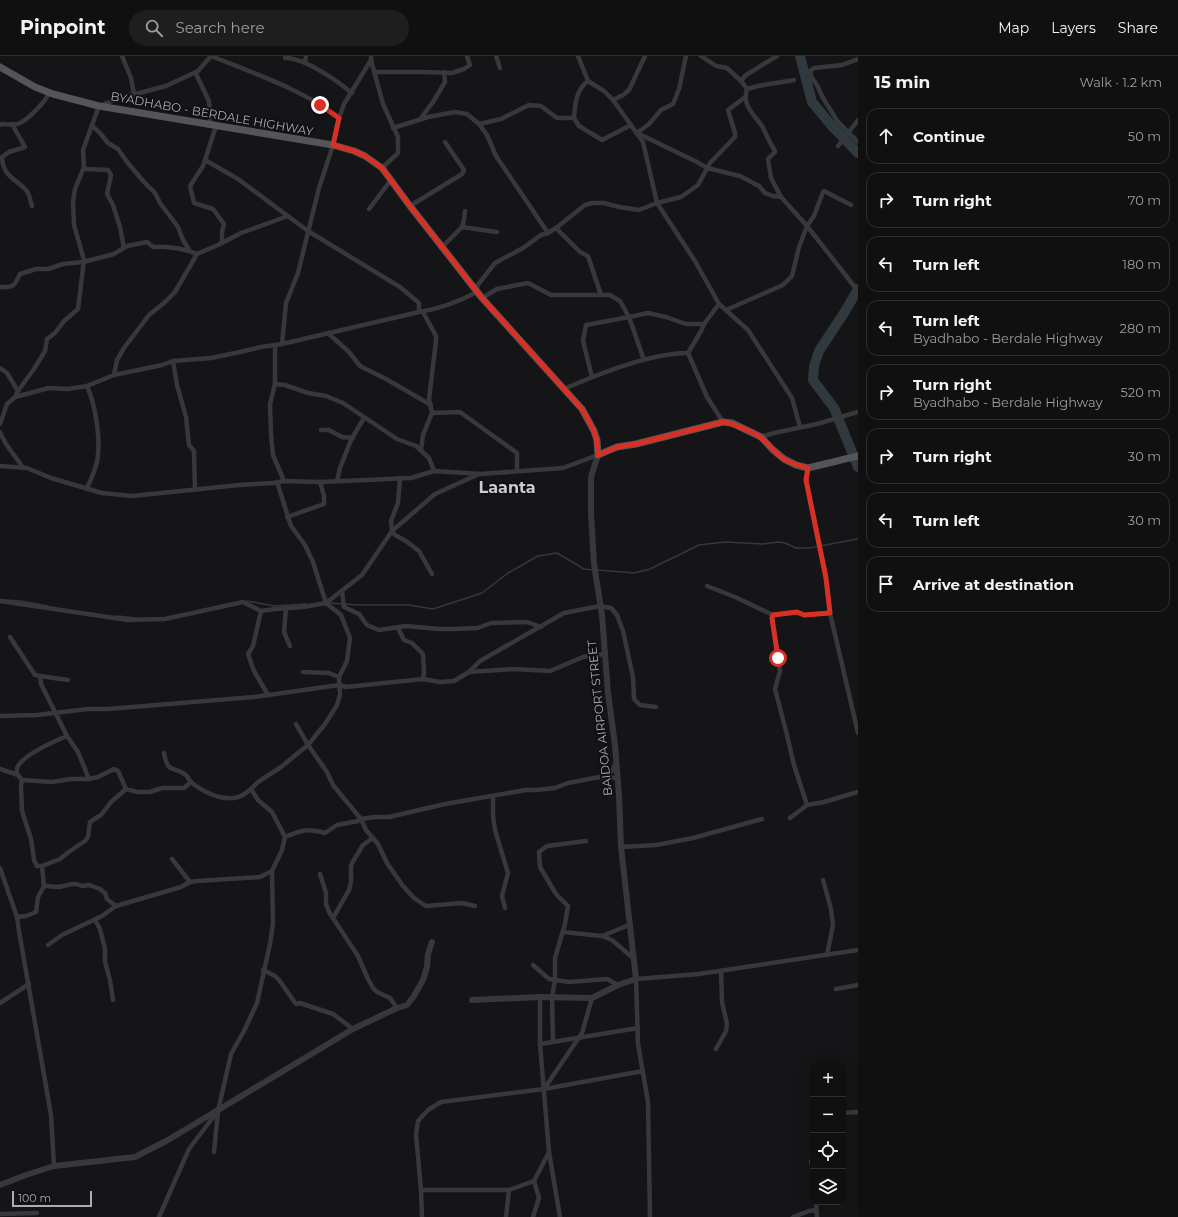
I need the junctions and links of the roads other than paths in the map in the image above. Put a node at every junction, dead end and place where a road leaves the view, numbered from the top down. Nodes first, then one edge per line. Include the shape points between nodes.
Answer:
1 (122, 56) edge
2 (211, 56) edge
3 (306, 56) edge
4 (468, 56) edge
5 (496, 56) edge
6 (578, 56) edge
7 (645, 56) edge
8 (686, 56) edge
9 (701, 56) edge
10 (777, 56) edge
11 (285, 58) dead end
12 (371, 58) edge
13 (858, 59) edge
14 (304, 62) junction
15 (0, 68) edge
16 (500, 68) dead end
17 (195, 72) junction
18 (374, 72) junction
19 (444, 72) junction
20 (794, 80) dead end
21 (588, 81) junction
22 (741, 81) junction
23 (747, 89) junction
24 (49, 93) junction
25 (352, 93) junction
26 (134, 94) junction
27 (744, 98) junction
28 (613, 100) junction
29 (99, 106) junction
30 (339, 118) junction
31 (421, 118) junction
32 (574, 118) junction
33 (858, 120) edge
34 (12, 124) junction
35 (479, 124) junction
36 (0, 125) edge
37 (213, 125) junction
38 (631, 125) junction
39 (92, 126) junction
40 (393, 128) junction
41 (848, 132) junction
42 (637, 133) junction
43 (445, 142) dead end
44 (858, 142) edge
45 (333, 145) junction
46 (838, 146) dead end
47 (205, 160) junction
48 (84, 167) junction
49 (382, 168) junction
50 (707, 168) junction
51 (391, 180) junction
52 (781, 197) junction
53 (657, 203) junction
54 (851, 205) dead end
55 (32, 206) dead end
56 (410, 206) junction
57 (368, 208) dead end
58 (465, 211) dead end
59 (288, 216) junction
60 (807, 226) junction
61 (462, 228) junction
62 (556, 228) junction
63 (308, 231) junction
64 (497, 232) dead end
65 (548, 233) junction
66 (222, 243) junction
67 (442, 247) junction
68 (124, 248) junction
69 (189, 251) junction
70 (198, 254) junction
71 (83, 262) junction
72 (0, 287) edge
73 (858, 291) edge
74 (477, 292) junction
75 (601, 295) junction
76 (482, 298) junction
77 (719, 304) junction
78 (726, 310) junction
79 (421, 312) junction
80 (629, 317) junction
81 (704, 324) junction
82 (328, 332) junction
83 (282, 344) junction
84 (276, 345) junction
85 (688, 353) junction
86 (644, 360) junction
87 (173, 361) junction
88 (0, 368) edge
89 (114, 375) junction
90 (592, 377) junction
91 (275, 384) junction
92 (87, 386) junction
93 (564, 389) junction
94 (18, 391) junction
95 (15, 397) junction
96 (431, 405) junction
97 (858, 412) edge
98 (432, 413) junction
99 (364, 418) junction
100 (723, 422) junction
101 (0, 424) edge
102 (800, 427) junction
103 (321, 430) dead end
104 (0, 432) edge
105 (353, 438) junction
106 (761, 438) junction
107 (420, 450) junction
108 (598, 455) junction
109 (858, 456) edge
110 (0, 466) edge
111 (23, 468) junction
112 (808, 468) junction
113 (434, 471) junction
114 (517, 471) junction
115 (481, 474) junction
116 (400, 478) junction
117 (284, 481) junction
118 (337, 481) junction
119 (277, 482) junction
120 (320, 482) junction
121 (86, 489) junction
122 (195, 490) junction
123 (287, 517) junction
124 (392, 531) junction
125 (432, 574) dead end
126 (707, 586) dead end
127 (342, 591) junction
128 (0, 601) edge
129 (326, 603) junction
130 (600, 606) junction
131 (344, 607) junction
132 (286, 608) junction
133 (261, 611) junction
134 (830, 613) junction
135 (773, 615) junction
136 (340, 616) junction
137 (541, 627) junction
138 (398, 628) junction
139 (10, 637) dead end
140 (290, 646) dead end
141 (604, 654) junction
142 (303, 672) dead end
143 (470, 672) junction
144 (40, 676) junction
145 (339, 677) junction
146 (68, 680) dead end
147 (423, 680) junction
148 (339, 685) junction
149 (268, 695) junction
150 (656, 708) dead end
151 (56, 713) junction
152 (0, 716) edge
153 (296, 724) dead end
154 (858, 733) edge
155 (67, 736) junction
156 (308, 745) junction
157 (164, 753) dead end
158 (616, 758) junction
159 (0, 769) edge
160 (16, 774) junction
161 (606, 777) junction
162 (618, 778) junction
163 (89, 779) junction
164 (22, 780) junction
165 (191, 782) junction
166 (126, 788) junction
167 (251, 789) junction
168 (858, 792) edge
169 (493, 796) junction
170 (807, 805) junction
171 (790, 818) dead end
172 (360, 819) junction
173 (762, 819) dead end
174 (286, 837) junction
175 (373, 838) junction
176 (586, 841) dead end
177 (621, 846) junction
178 (172, 859) dead end
179 (42, 866) junction
180 (0, 868) edge
181 (272, 871) junction
182 (320, 874) dead end
183 (822, 880) dead end
184 (190, 882) junction
185 (44, 886) junction
186 (116, 906) junction
187 (475, 906) dead end
188 (505, 908) dead end
189 (18, 917) junction
190 (334, 918) junction
191 (95, 920) junction
192 (629, 925) junction
193 (562, 932) junction
194 (602, 936) junction
195 (432, 942) dead end
196 (48, 945) dead end
197 (858, 950) edge
198 (827, 955) junction
199 (633, 958) junction
200 (533, 965) dead end
201 (263, 970) junction
202 (722, 971) junction
203 (636, 979) junction
204 (556, 980) junction
205 (29, 984) junction
206 (858, 984) edge
207 (618, 986) junction
208 (836, 989) dead end
209 (540, 997) junction
210 (552, 997) junction
211 (592, 998) junction
212 (113, 1000) dead end
213 (472, 1000) dead end
214 (0, 1003) edge
215 (397, 1008) junction
216 (638, 1028) junction
217 (353, 1029) junction
218 (578, 1037) junction
219 (553, 1041) junction
220 (540, 1044) junction
221 (716, 1049) dead end
222 (643, 1071) junction
223 (544, 1089) junction
224 (218, 1111) junction
225 (858, 1112) edge
226 (846, 1113) edge
227 (214, 1152) dead end
228 (549, 1152) junction
229 (54, 1166) junction
230 (534, 1181) junction
231 (0, 1185) edge
232 (421, 1190) junction
233 (508, 1190) junction
234 (816, 1205) edge
235 (816, 1210) junction
236 (0, 1214) edge
237 (37, 1214) dead end
238 (159, 1217) edge
239 (422, 1217) edge
240 (506, 1217) edge
241 (533, 1217) edge
242 (560, 1217) edge
243 (650, 1217) edge
244 (793, 1217) edge
245 (817, 1217) edge

1 - 26 street
2 - 17 street
2 - 30 street via 265,78
3 - 14 street
4 - 19 street via 470,65 464,70
5 - 16 street
6 - 21 street
7 - 28 street via 629,90
8 - 42 street via 673,104 661,110
9 - 22 street via 716,66 727,68
10 - 22 street
11 - 14 street
12 - 18 street
12 - 25 street
13 - 41 street via 842,66 814,68 810,71 829,108
14 - 25 street
15 - 24 main road, BYADHABO - BERDALE HIGHWAY
17 - 26 street via 166,86
17 - 37 street via 209,101
18 - 19 street
18 - 40 street
19 - 31 street via 445,82
20 - 23 street
21 - 28 street
21 - 32 street via 583,85 575,101
22 - 23 street
23 - 27 street
24 - 29 main road, BYADHABO - BERDALE HIGHWAY
24 - 34 street via 29,116 17,124
25 - 30 street via 344,104
26 - 29 street
27 - 50 street via 728,110 735,137
27 - 52 street via 774,149 775,152 768,159 771,178
28 - 38 street
29 - 37 main road, BYADHABO - BERDALE HIGHWAY
29 - 39 street
30 - 45 street
31 - 35 street via 455,112 467,114
31 - 40 street
32 - 35 street via 557,118 541,106 529,105 501,119
32 - 38 street via 580,126 602,140
33 - 41 street
34 - 36 street
34 - 55 street via 25,147 2,157 2,164 8,175 28,192
35 - 65 street via 496,156
37 - 45 main road, BYADHABO - BERDALE HIGHWAY
37 - 47 street
38 - 42 street
39 - 48 street via 83,150
39 - 69 street via 108,143 118,149 126,162 155,193 178,227
40 - 49 street via 398,138 398,153
41 - 44 street
41 - 46 street
42 - 50 street
42 - 53 street via 647,156
43 - 56 street via 464,170 462,174
45 - 49 main road, BYADHABO - BERDALE HIGHWAY via 365,156
45 - 63 street
47 - 59 street via 238,179
47 - 66 street via 190,186 194,203 213,209 224,224
48 - 68 street via 86,170 108,170 111,175 107,194 120,227
48 - 71 street via 73,202 74,225
49 - 51 main road, BYADHABO - BERDALE HIGHWAY
50 - 52 street via 740,176 759,186 765,193
50 - 53 street via 698,185 690,192
51 - 56 main road, BYADHABO - BERDALE HIGHWAY
51 - 57 street
52 - 60 street
53 - 62 street via 639,210 592,203 585,205
53 - 77 street via 695,261
54 - 60 street via 824,191
56 - 67 main road, BYADHABO - BERDALE HIGHWAY
58 - 61 street
59 - 63 street
59 - 66 street via 241,233
60 - 73 street
60 - 78 street via 792,276 783,285
61 - 64 street
61 - 67 street
62 - 65 street
62 - 75 street via 580,252 588,256
63 - 79 street via 400,287 419,303
63 - 83 street via 298,273 286,303
65 - 74 street via 494,263 477,286
66 - 70 street
67 - 74 main road, BYADHABO - BERDALE HIGHWAY
68 - 69 street via 147,242 153,247 168,246
68 - 71 street via 114,254
69 - 70 street
70 - 89 street via 175,292 149,315 124,348 117,360
71 - 72 street via 36,269 20,274 15,285 10,288
71 - 94 street via 78,309 47,339 45,351
74 - 76 main road, BYADHABO - BERDALE HIGHWAY
74 - 79 street via 458,302
75 - 76 street via 551,295 528,283 497,289
75 - 80 street via 610,295 620,301
76 - 93 main road, BYADHABO - BERDALE HIGHWAY
77 - 78 street
77 - 81 street
78 - 102 street via 748,330 792,398
79 - 82 street
79 - 96 street via 436,336 429,399
80 - 81 street via 648,313 686,324
80 - 86 street
80 - 90 street via 586,324 583,341
81 - 85 street
82 - 83 street
82 - 96 street via 360,366
83 - 84 street
84 - 87 street via 211,358
84 - 91 street
85 - 86 street via 674,353
85 - 100 street via 707,396
86 - 90 street
87 - 89 street
87 - 122 street via 186,417 189,444 194,451
88 - 94 street via 7,373
89 - 92 street
90 - 93 street
91 - 99 street via 326,396 343,403
91 - 117 street via 270,404 271,434 273,455
92 - 95 street via 50,388
92 - 121 street via 91,395 98,456
93 - 108 main road, BYADHABO - BERDALE HIGHWAY via 582,409 594,431 598,440
94 - 95 street
95 - 101 street via 8,404
96 - 98 street
97 - 102 street
98 - 107 street
98 - 114 street via 460,412 517,454
99 - 105 street
99 - 107 street
100 - 106 main road via 732,423
100 - 108 main road via 617,447
102 - 106 street
103 - 105 street
104 - 111 street via 8,449
105 - 118 street
106 - 112 main road via 784,459
107 - 113 street via 429,458
108 - 114 street via 563,468
108 - 130 street, BAIDOA AIRPORT STREET via 591,477 591,513 595,579
109 - 112 main road
110 - 111 street
111 - 121 street
112 - 134 street via 806,480 826,578
113 - 115 street
113 - 116 street via 411,478
114 - 115 street
115 - 124 street via 435,494
116 - 118 street
116 - 124 street via 398,503 391,521
117 - 119 street
117 - 120 street
118 - 120 street
119 - 122 street
119 - 123 street
120 - 123 street via 324,504
121 - 122 street via 132,496
123 - 129 street via 313,562
124 - 125 street via 419,551
124 - 127 street via 362,575
126 - 135 street
127 - 129 street
127 - 131 street
128 - 133 street via 128,620 165,619 243,602
129 - 132 street
129 - 136 street
130 - 137 street via 564,613
130 - 141 street, BAIDOA AIRPORT STREET
130 - 150 street via 614,611 623,631 633,677 634,699 640,705
131 - 136 street
131 - 138 street via 359,614 367,625 379,630
132 - 133 street
132 - 140 street via 284,632
133 - 149 street via 248,654 254,671
134 - 135 street via 804,615 797,612
134 - 154 street
135 - 170 street via 780,671 775,689
136 - 145 street via 350,638 347,661
137 - 138 street via 527,622 492,623 478,628
137 - 143 street via 480,661
138 - 147 street via 404,640 412,643 423,654
139 - 144 street via 35,675
141 - 143 street via 583,657 550,671 514,669
141 - 158 street, BAIDOA AIRPORT STREET
142 - 145 street via 329,673
143 - 147 street via 454,681
144 - 146 street
144 - 151 street via 41,684
145 - 148 street
147 - 148 street via 346,687
148 - 149 street
148 - 156 street via 337,705
149 - 151 street
151 - 152 street
151 - 155 street
153 - 156 street
155 - 160 street via 46,745 26,759 18,767
155 - 163 street via 78,752
156 - 167 street
156 - 172 street via 333,785
157 - 165 street via 166,764
158 - 161 street via 614,770
158 - 162 street, BAIDOA AIRPORT STREET
159 - 160 street
160 - 164 street
161 - 162 street
161 - 169 street via 555,788
162 - 177 street, BAIDOA AIRPORT STREET
163 - 164 street via 52,782
163 - 166 street via 114,769 118,770
164 - 179 street via 22,811 31,839 34,860 37,866
165 - 166 street via 184,788 162,788 150,792
165 - 167 street via 219,797 232,799
166 - 179 street via 101,815 90,822 85,841 60,859
167 - 174 street via 258,800 272,812
168 - 170 street
169 - 172 street via 389,817
169 - 188 street via 495,830 508,873 502,896
170 - 171 street
172 - 174 street via 337,825 325,833 306,830
172 - 175 street
173 - 177 street via 693,838 656,845
174 - 181 street
175 - 187 street via 403,886 414,898 426,906 462,903
175 - 190 street via 363,845 350,867 349,890
176 - 193 street via 547,846 539,852 540,867 556,894 568,906
177 - 192 street, BAIDOA AIRPORT STREET
178 - 184 street
179 - 185 street
180 - 189 street
181 - 184 street via 260,877
181 - 201 street via 273,924
182 - 190 street via 326,892 326,904
183 - 198 street via 833,924
184 - 186 street
185 - 186 street via 89,885 100,889
185 - 189 street via 38,897 36,912
186 - 191 street
189 - 205 street
190 - 215 street via 358,956 373,988 390,998
191 - 196 street via 62,935
191 - 212 street via 105,949 105,962
192 - 194 street
192 - 199 street, BAIDOA AIRPORT STREET
193 - 194 street
193 - 204 street via 555,958
194 - 199 street via 612,940
195 - 215 street via 423,980 407,1005
197 - 198 street
198 - 202 street
199 - 203 street, BAIDOA AIRPORT STREET
200 - 204 street via 549,979
201 - 217 street via 279,980 296,1004 300,1003 333,1014
201 - 224 street via 257,1003 231,1054
202 - 203 street
202 - 221 street via 722,1002 727,1024
203 - 207 street
203 - 216 street
204 - 207 street via 569,982 607,979
204 - 210 street
205 - 214 street
205 - 229 street via 51,1115
206 - 208 street
207 - 211 street
209 - 210 street
209 - 213 street
209 - 220 street
210 - 211 street
210 - 219 street
211 - 218 street via 582,1033
215 - 217 street
216 - 218 street
216 - 222 street
217 - 224 street
218 - 219 street
218 - 223 street
219 - 220 street
220 - 223 street
222 - 223 street
222 - 243 street via 648,1102
223 - 228 street
223 - 232 street via 440,1102 428,1110 418,1121 416,1134
224 - 227 street
224 - 229 street via 135,1157
224 - 238 street via 189,1149
225 - 226 street
228 - 230 street
228 - 242 street
229 - 231 street
230 - 233 street
230 - 241 street via 539,1198
232 - 233 street
232 - 239 street
233 - 240 street
234 - 235 street
235 - 244 street
235 - 245 street
236 - 237 street

